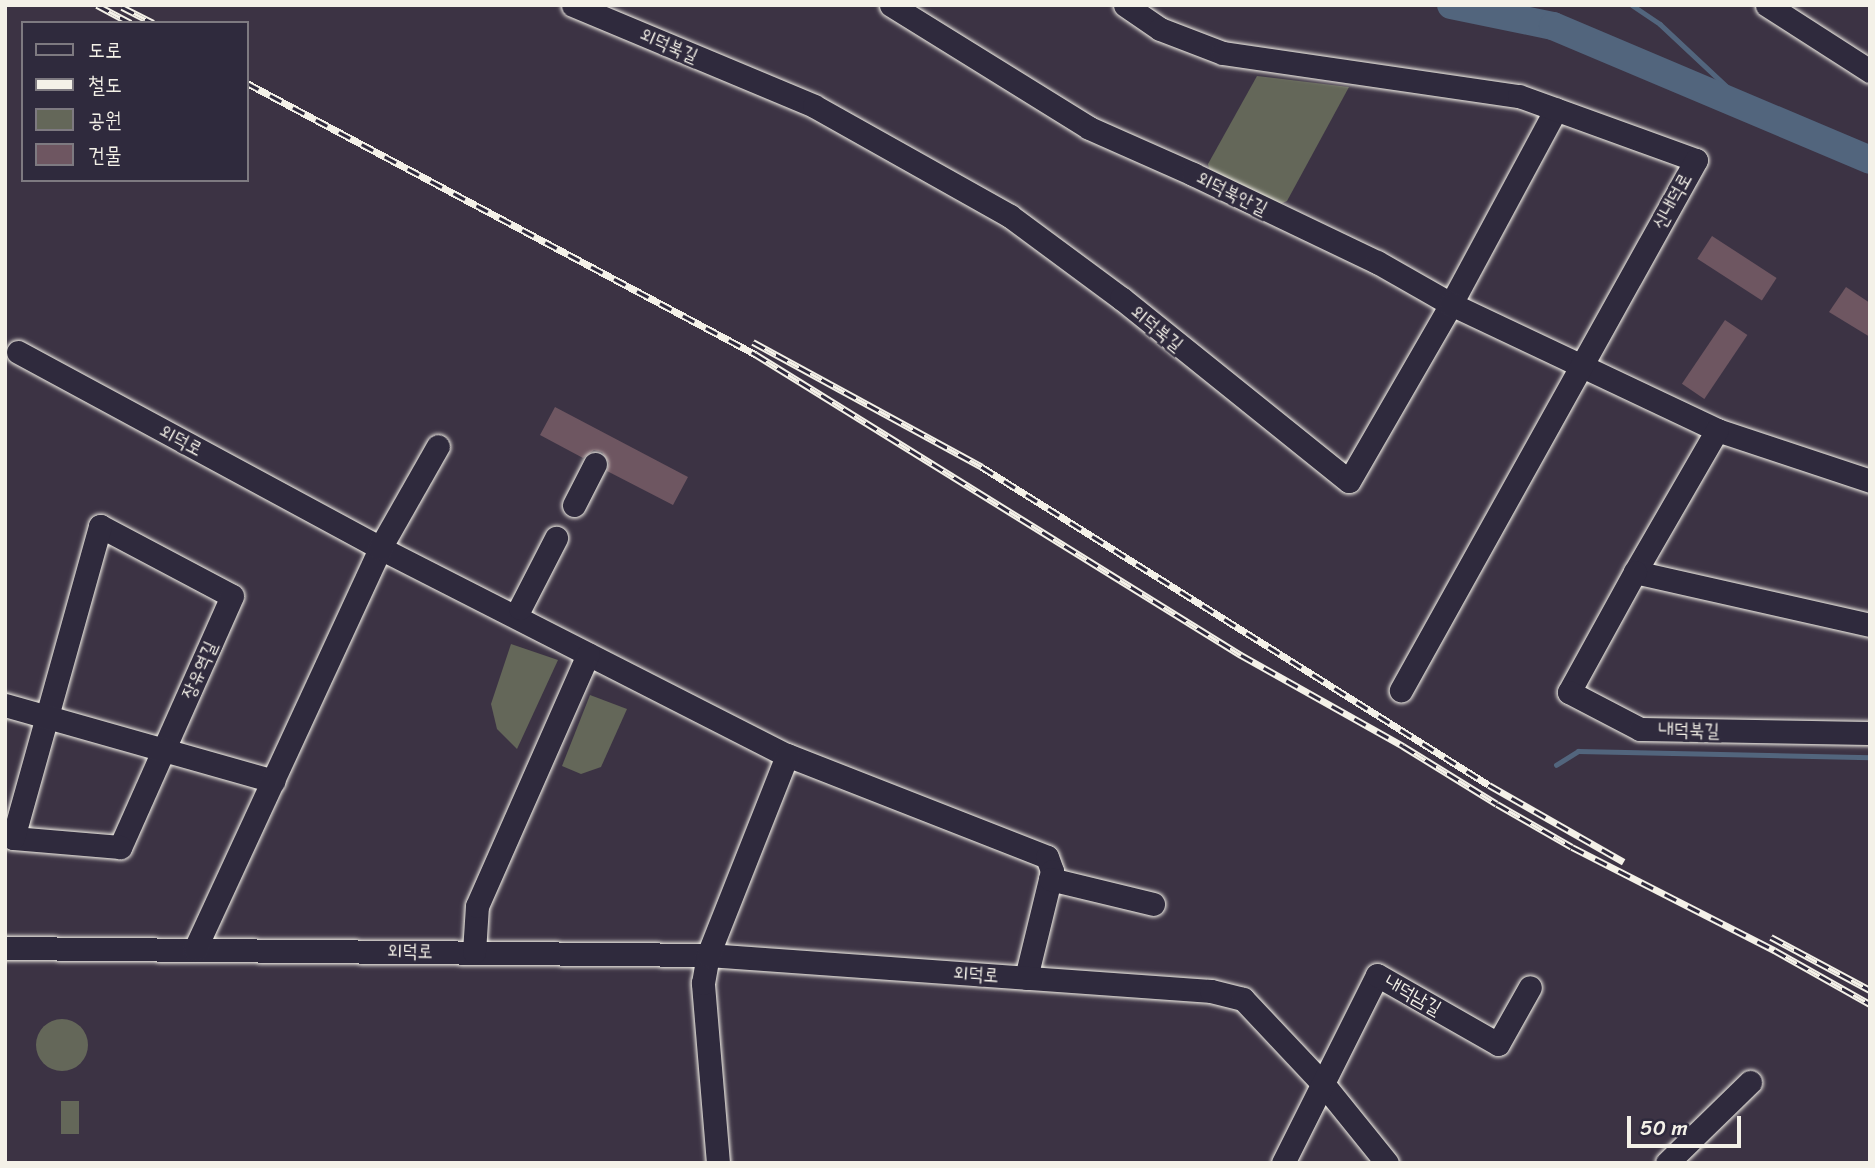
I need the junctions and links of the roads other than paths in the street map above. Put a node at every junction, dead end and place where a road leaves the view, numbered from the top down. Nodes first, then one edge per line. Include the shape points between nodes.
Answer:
1 (573, 5) edge
2 (891, 5) edge
3 (1125, 5) edge
4 (1767, 5) edge
5 (606, 12) edge
6 (1870, 71) edge
7 (1556, 109) junction
8 (1451, 304) junction
9 (18, 352) dead end
10 (1581, 364) junction
11 (1717, 430) junction
12 (438, 446) dead end
13 (596, 464) dead end
14 (1870, 481) edge
15 (574, 505) dead end
16 (556, 538) dead end
17 (380, 548) junction
18 (1634, 572) junction
19 (520, 608) dead end
20 (1870, 625) edge
21 (588, 654) junction
22 (1401, 690) dead end
23 (5, 705) edge
24 (47, 716) junction
25 (1870, 733) edge
26 (163, 750) junction
27 (787, 755) junction
28 (273, 781) junction
29 (1051, 878) junction
30 (1153, 904) dead end
31 (5, 948) edge
32 (195, 949) junction
33 (474, 952) junction
34 (708, 955) junction
35 (1026, 978) junction
36 (1530, 987) dead end
37 (1750, 1082) dead end
38 (1324, 1085) junction
39 (718, 1163) edge
40 (1283, 1163) edge
41 (1387, 1163) edge
42 (1667, 1163) edge

1 - 5 street, 외덕북길
2 - 8 street, 외덕북안길 via 1088,128 1377,262
3 - 7 street, 신내덕로 via 1160,29 1223,54 1518,96
4 - 6 street
5 - 8 street, 외덕북길 via 814,106 1010,216 1121,298 1349,481
7 - 8 street, 외덕북길
7 - 10 street, 신내덕로 via 1696,160
8 - 10 street, 외덕북안길
9 - 17 street, 외덕로
10 - 11 street
10 - 22 street, 신내덕로
11 - 14 street
11 - 18 street, 내덕북길
12 - 17 street
13 - 15 street
16 - 19 street
17 - 21 street, 외덕로
17 - 28 street
18 - 20 street
18 - 25 street, 내덕북길 via 1569,692 1640,729
21 - 27 street, 외덕로
21 - 33 street via 477,906
23 - 24 street
24 - 26 street
24 - 26 street, 장유역길 via 13,838 120,846
24 - 26 street, 장유역길 via 100,526 232,596
26 - 28 street
27 - 29 street, 외덕로 via 1047,858
27 - 34 street
28 - 32 street
29 - 30 street
29 - 35 street
31 - 32 street, 외덕로
32 - 33 street, 외덕로
33 - 34 street, 외덕로
34 - 35 street, 외덕로
34 - 39 street via 703,983
35 - 38 street, 외덕로 via 1211,991 1243,999
36 - 38 street, 내덕남길 via 1498,1044 1377,975
37 - 42 street
38 - 40 street
38 - 41 street

